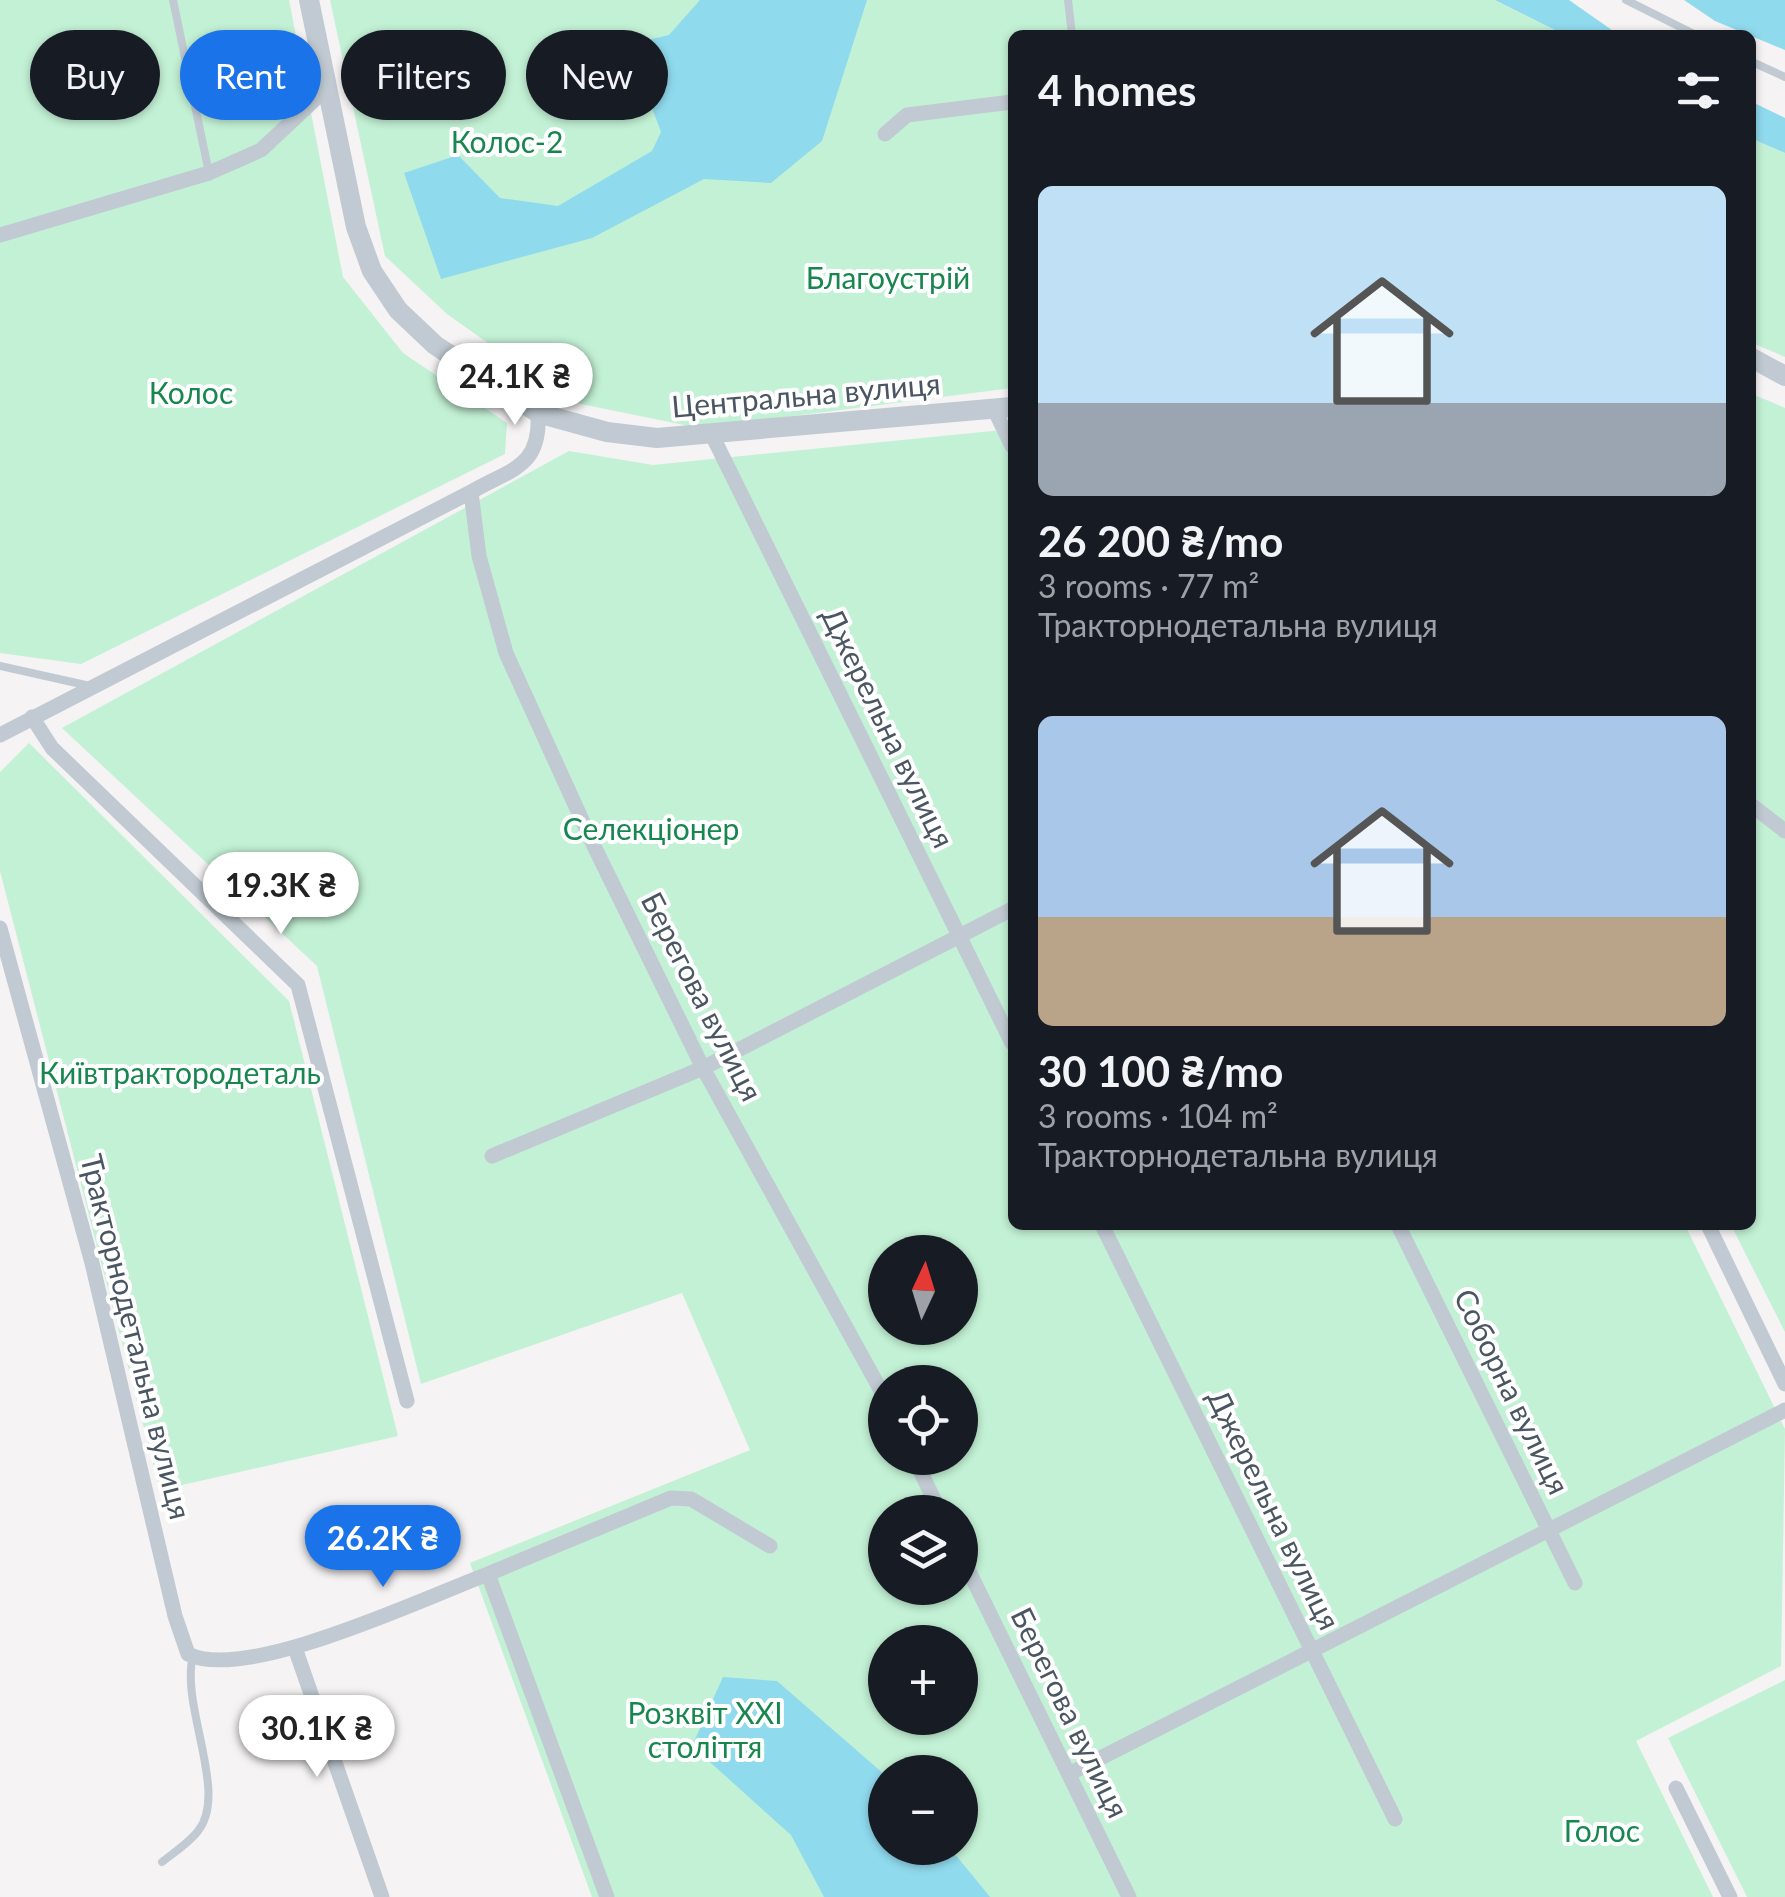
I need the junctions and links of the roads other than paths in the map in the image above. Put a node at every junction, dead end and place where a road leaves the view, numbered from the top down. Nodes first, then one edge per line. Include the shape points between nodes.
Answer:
1 (173, 0) edge
2 (309, 0) edge
3 (1068, 0) edge
4 (1626, 0) edge
5 (1071, 30) edge
6 (1686, 30) edge
7 (1756, 64) edge
8 (1785, 78) edge
9 (327, 88) junction
10 (1008, 102) edge
11 (885, 134) dead end
12 (209, 173) junction
13 (0, 234) edge
14 (1756, 360) edge
15 (1785, 376) edge
16 (1003, 408) edge
17 (538, 413) junction
18 (713, 437) junction
19 (471, 492) junction
20 (0, 666) edge
21 (90, 686) junction
22 (32, 717) junction
23 (0, 735) edge
24 (1756, 809) edge
25 (1785, 831) edge
26 (1008, 911) edge
27 (0, 928) edge
28 (960, 936) junction
29 (1008, 1035) edge
30 (703, 1068) junction
31 (492, 1156) dead end
32 (1104, 1230) edge
33 (1400, 1230) edge
34 (1710, 1230) edge
35 (868, 1367) edge
36 (1785, 1384) edge
37 (408, 1401) dead end
38 (1785, 1410) edge
39 (1548, 1529) junction
40 (770, 1546) dead end
41 (488, 1574) junction
42 (1575, 1583) dead end
43 (978, 1590) edge
44 (295, 1648) junction
45 (1311, 1648) junction
46 (193, 1656) junction
47 (1069, 1774) junction
48 (1676, 1788) dead end
49 (1395, 1819) dead end
50 (162, 1862) dead end
51 (382, 1897) edge
52 (607, 1897) edge
53 (1129, 1897) edge
54 (1730, 1897) edge

1 - 12 lane
2 - 9 street, Центральна вулиця
3 - 5 lane
4 - 6 lane
7 - 8 lane
9 - 12 street via 261,150
9 - 17 street, Центральна вулиця via 356,227 372,270 398,310 436,345
10 - 11 street via 908,115
12 - 13 street
14 - 15 street
16 - 18 street, Центральна вулиця
17 - 18 street, Центральна вулиця via 607,432
17 - 19 street via 539,442 530,457
18 - 28 street, Джерельна вулиця
19 - 21 street
19 - 30 street, Берегова вулиця via 479,556 506,654
20 - 21 lane
21 - 22 street
22 - 23 street
22 - 37 street via 52,748 298,985
24 - 25 street
26 - 28 street
27 - 46 street, Тракторнодетальна вулиця via 92,1263 175,1616
28 - 29 street, Джерельна вулиця
28 - 30 street
30 - 31 street
30 - 35 street, Берегова вулиця
32 - 45 street, Джерельна вулиця
33 - 39 street, Соборна вулиця
34 - 36 street
38 - 39 street
39 - 42 street, Соборна вулиця
39 - 45 street
40 - 41 street via 691,1499 671,1498
41 - 44 street
41 - 52 street
43 - 47 street, Берегова вулиця
44 - 46 street via 222,1662
44 - 51 street
45 - 47 street
45 - 49 street, Джерельна вулиця
46 - 50 lane via 187,1678 210,1802 200,1830
47 - 53 street, Берегова вулиця
48 - 54 street

